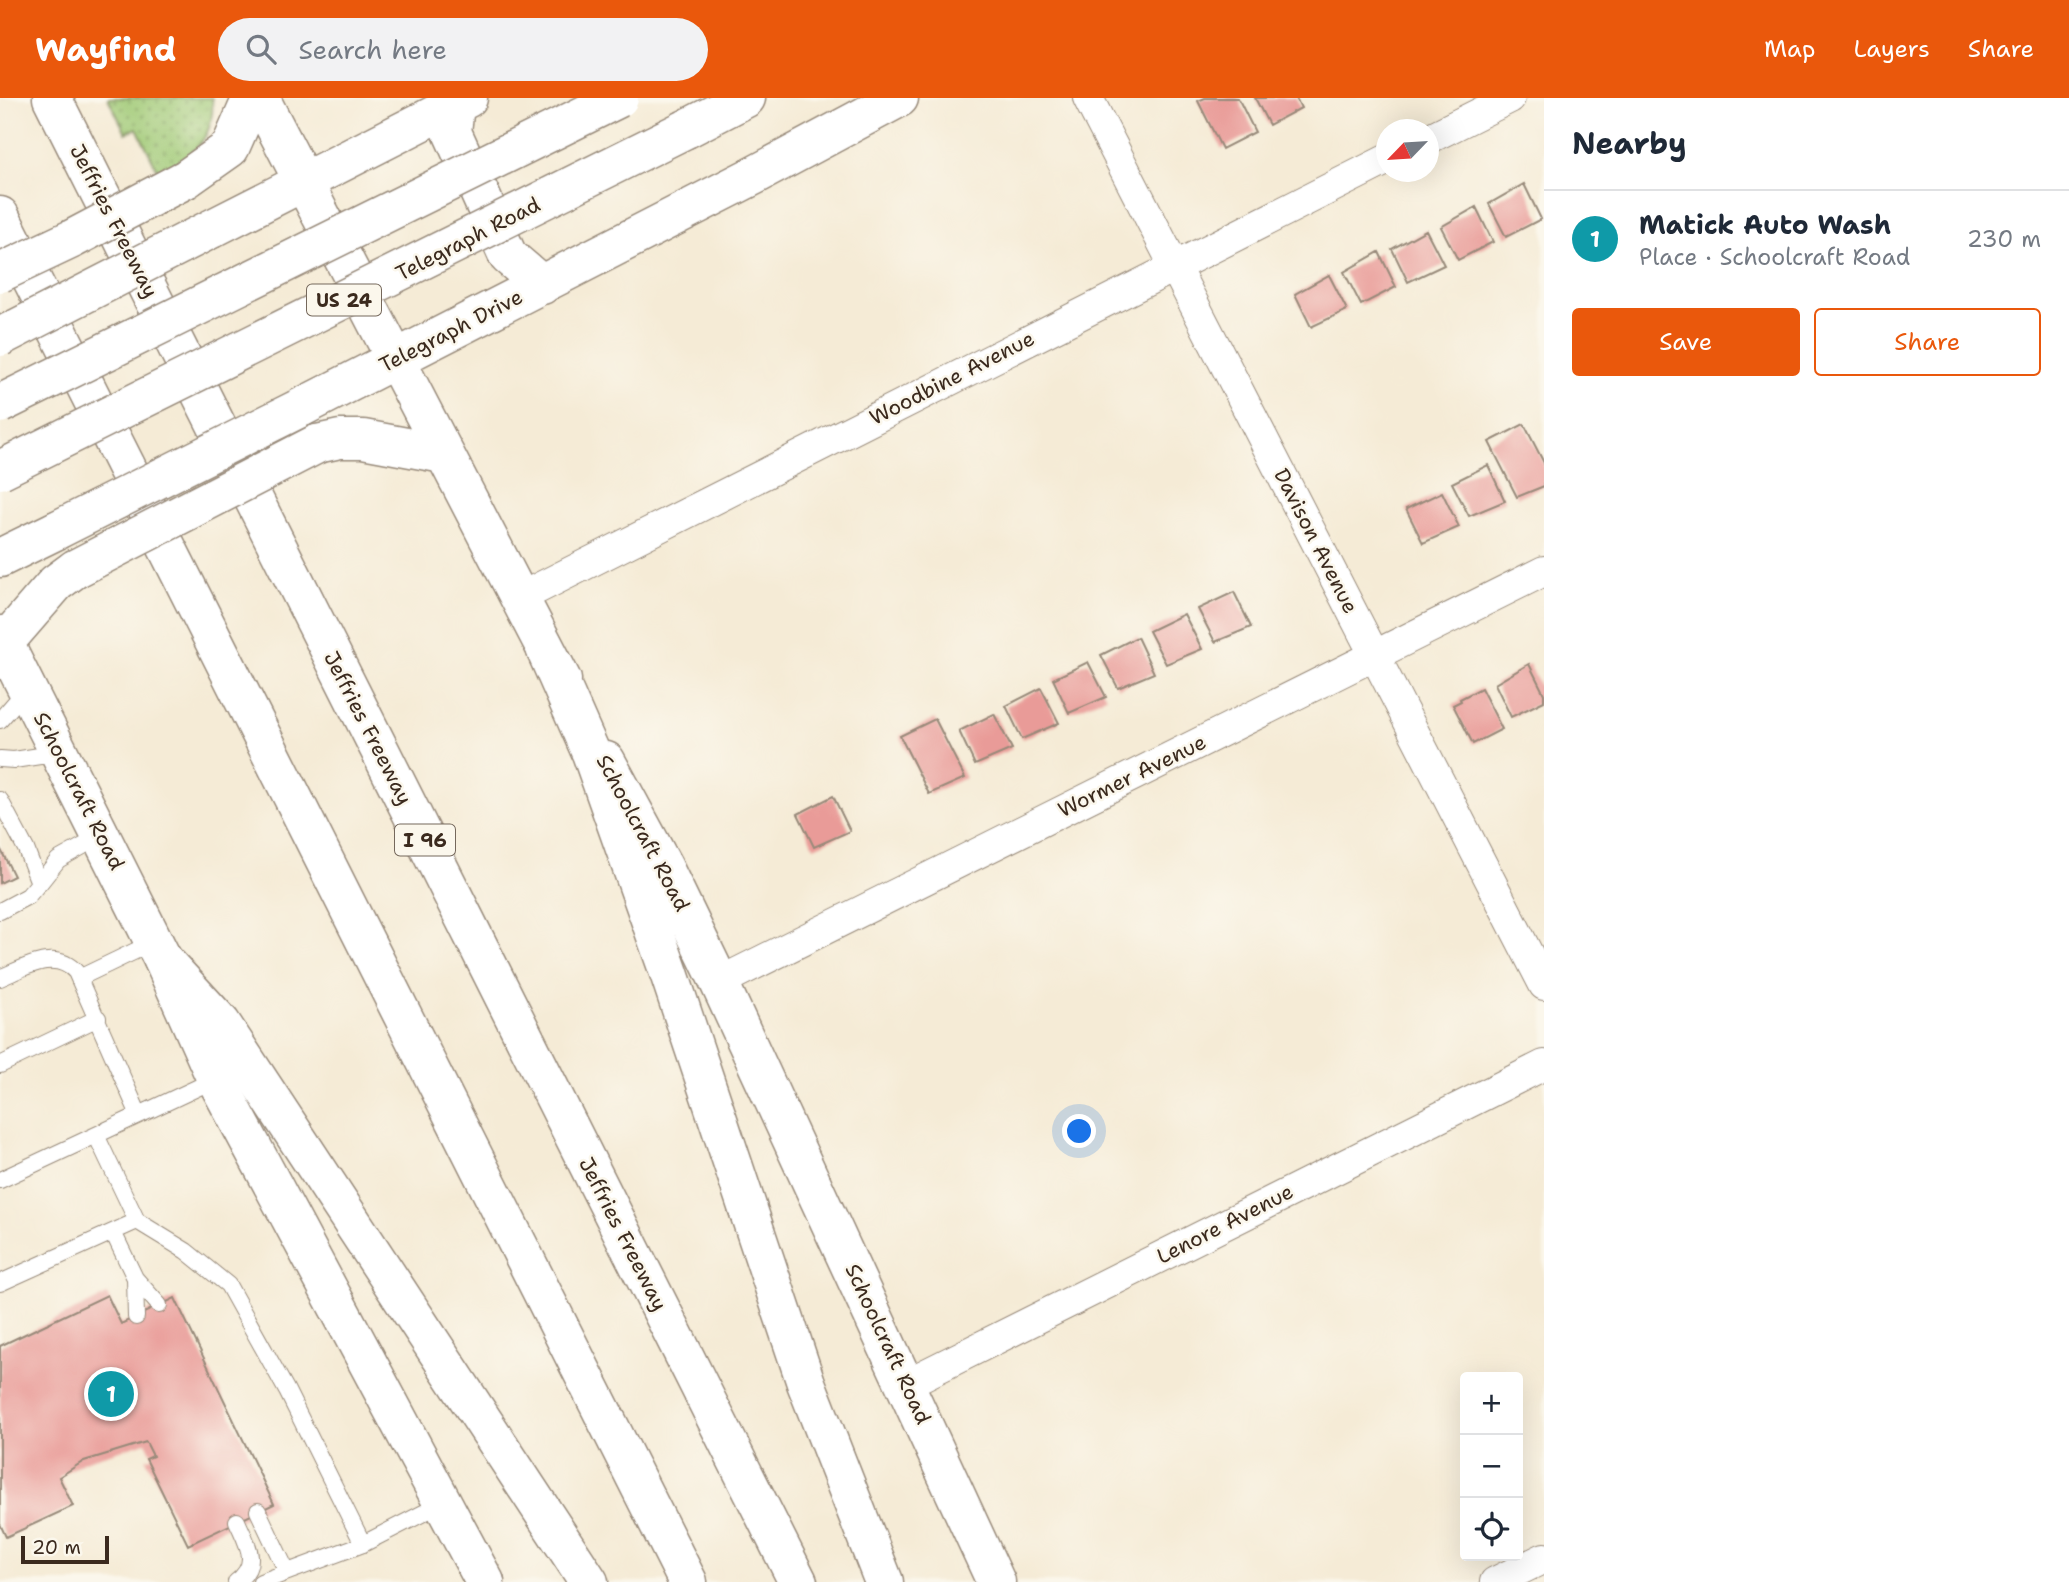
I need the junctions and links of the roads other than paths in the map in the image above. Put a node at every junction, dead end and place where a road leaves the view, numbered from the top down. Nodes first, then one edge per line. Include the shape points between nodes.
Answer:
1 (52, 98) edge
2 (252, 98) edge
3 (260, 98) edge
4 (619, 98) edge
5 (746, 98) edge
6 (899, 98) edge
7 (1088, 98) edge
8 (1510, 98) edge
9 (458, 100) edge
10 (1439, 134) edge
11 (1376, 166) edge
12 (303, 182) junction
13 (0, 216) edge
14 (1174, 267) junction
15 (0, 273) edge
16 (542, 285) junction
17 (0, 337) edge
18 (395, 360) junction
19 (0, 404) edge
20 (444, 454) junction
21 (0, 470) edge
22 (0, 558) edge
23 (1544, 571) edge
24 (519, 598) junction
25 (2, 639) edge
26 (546, 650) junction
27 (1376, 654) junction
28 (27, 689) junction
29 (0, 720) edge
30 (59, 753) junction
31 (0, 760) edge
32 (0, 800) edge
33 (101, 836) junction
34 (39, 884) junction
35 (0, 911) edge
36 (158, 951) junction
37 (0, 978) edge
38 (79, 978) junction
39 (719, 982) junction
40 (1544, 985) edge
41 (98, 1018) junction
42 (0, 1065) edge
43 (1544, 1065) edge
44 (216, 1079) junction
45 (139, 1115) junction
46 (96, 1135) junction
47 (0, 1180) edge
48 (136, 1221) junction
49 (113, 1232) junction
50 (135, 1278) junction
51 (0, 1283) edge
52 (159, 1305) dead end
53 (136, 1317) dead end
54 (906, 1384) junction
55 (443, 1503) junction
56 (258, 1511) dead end
57 (237, 1521) dead end
58 (363, 1544) junction
59 (1544, 1558) edge
60 (287, 1572) junction
61 (236, 1582) edge
62 (261, 1582) edge
63 (485, 1582) edge
64 (589, 1582) edge
65 (688, 1582) edge
66 (798, 1582) edge
67 (884, 1582) edge
68 (996, 1582) edge
69 (1495, 1582) edge

1 - 66 main road, Jeffries Freeway / I 96
2 - 15 main road, bridge via 230,148 186,179
3 - 12 main road, Schoolcraft Road
4 - 19 main road, US 24, bridge
5 - 21 main road, Telegraph Road / US 24, bridge
6 - 16 main road, Telegraph Drive
7 - 14 street, Davison Avenue
8 - 10 street
9 - 12 main road
9 - 16 main road via 452,132 508,256
11 - 14 street, Woodbine Avenue
12 - 17 main road, bridge
12 - 18 main road, Schoolcraft Road
13 - 65 main road
14 - 24 street, Woodbine Avenue
14 - 27 street, Davison Avenue
16 - 18 main road, Telegraph Drive
18 - 20 main road, Schoolcraft Road
18 - 22 main road, Telegraph Drive, bridge
20 - 24 main road, Schoolcraft Road
20 - 25 main road, bridge via 363,439 317,444 75,569
23 - 27 street, Wormer Avenue
24 - 26 main road, Schoolcraft Road
25 - 28 main road, Schoolcraft Road
26 - 39 main road, Schoolcraft Road via 663,866
26 - 67 main road via 591,753 806,1383
27 - 39 street, Wormer Avenue
27 - 40 street, Davison Avenue
28 - 29 lane
28 - 30 main road, Schoolcraft Road
30 - 31 lane
30 - 33 main road, Schoolcraft Road
32 - 34 lane
33 - 34 lane via 58,860
33 - 36 main road, Schoolcraft Road
34 - 35 lane via 28,896
36 - 38 lane
36 - 44 main road, Schoolcraft Road
36 - 64 main road via 221,1023
37 - 38 lane via 53,960 68,963
38 - 41 lane
39 - 54 main road, Schoolcraft Road
41 - 42 lane
41 - 45 lane
43 - 54 street, Lenore Avenue
44 - 45 lane
44 - 55 main road, Schoolcraft Road
45 - 46 lane
46 - 47 lane
46 - 48 lane
48 - 49 lane
48 - 58 lane via 186,1251 228,1285
49 - 50 lane
49 - 51 lane
50 - 52 lane
50 - 53 lane
54 - 68 main road, Schoolcraft Road
55 - 58 lane
55 - 63 main road, Schoolcraft Road
56 - 60 lane
57 - 61 lane via 250,1560 246,1574
58 - 60 lane
59 - 69 street
60 - 62 lane

